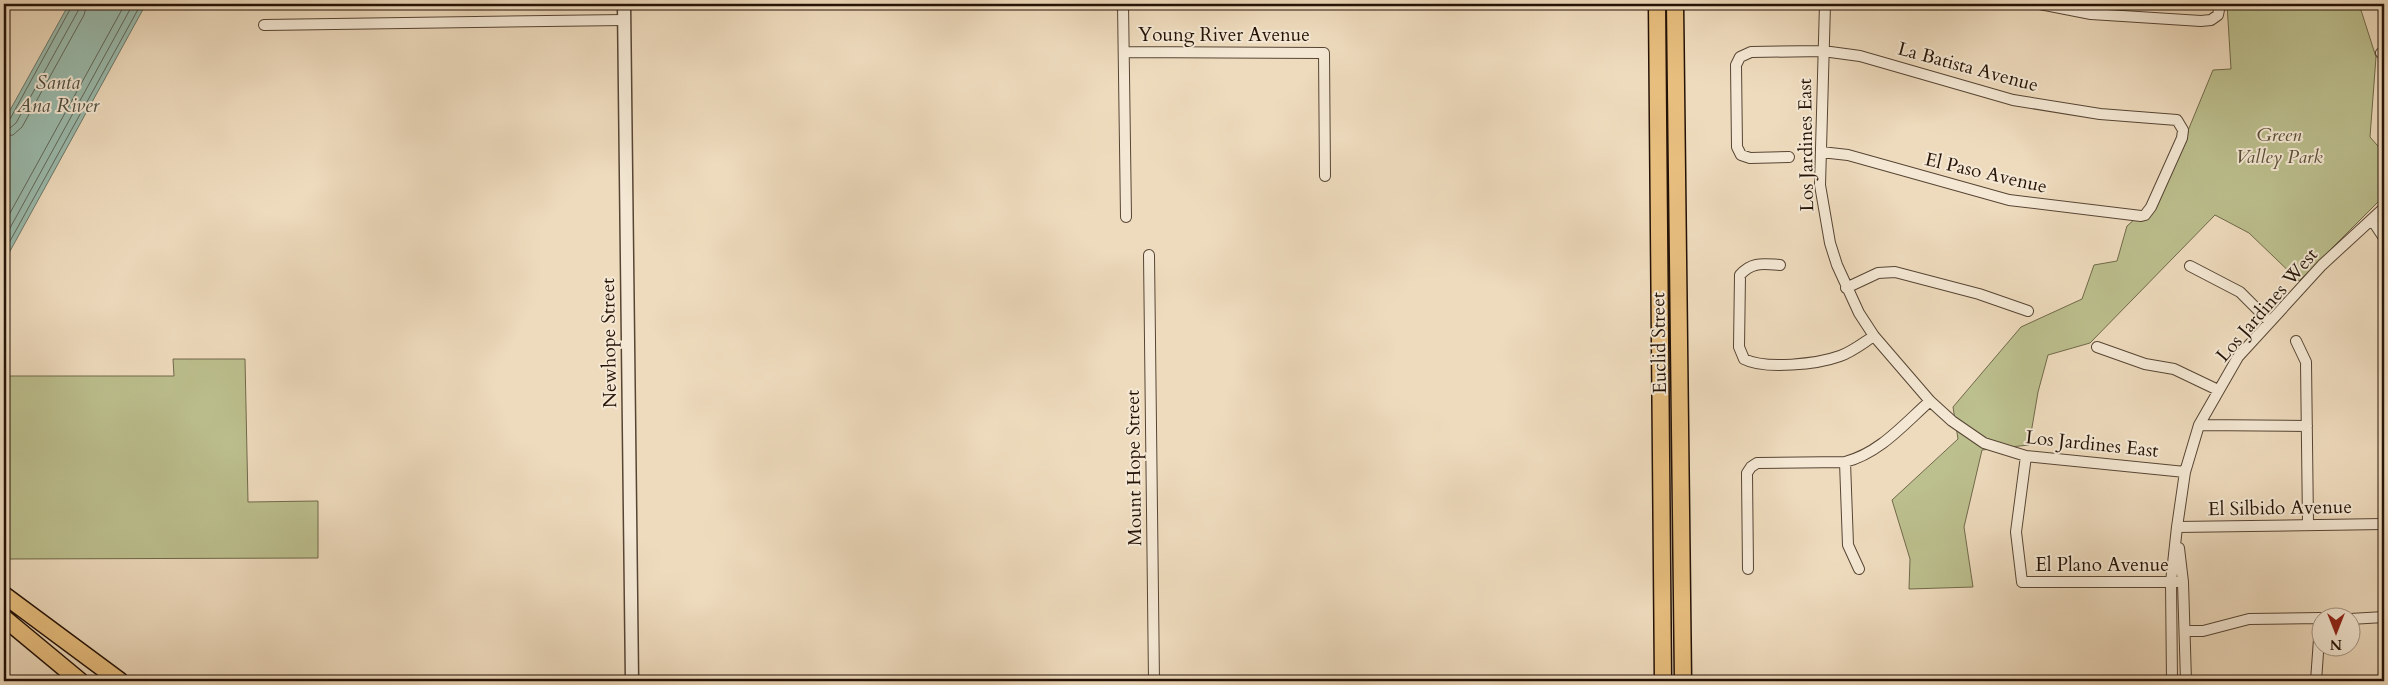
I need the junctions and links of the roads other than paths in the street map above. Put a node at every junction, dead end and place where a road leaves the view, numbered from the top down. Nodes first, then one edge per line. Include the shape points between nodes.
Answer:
1 (624, 4) edge
2 (1123, 4) edge
3 (1657, 4) edge
4 (1675, 4) edge
5 (1825, 4) edge
6 (2040, 4) edge
7 (2220, 4) edge
8 (624, 20) junction
9 (264, 25) dead end
10 (1823, 51) junction
11 (1124, 52) junction
12 (1820, 152) junction
13 (1789, 157) dead end
14 (1325, 176) dead end
15 (2384, 208) edge
16 (2145, 215) joint
17 (1126, 217) dead end
18 (2372, 220) junction
19 (2384, 238) edge
20 (1149, 255) dead end
21 (1780, 265) dead end
22 (2190, 266) dead end
23 (1846, 288) junction
24 (2028, 311) dead end
25 (2270, 322) junction
26 (1874, 336) junction
27 (2296, 341) dead end
28 (2097, 347) dead end
29 (2218, 390) junction
30 (1930, 401) junction
31 (2199, 425) junction
32 (2306, 426) junction
33 (2026, 456) junction
34 (1845, 462) junction
35 (2185, 472) junction
36 (2308, 524) junction
37 (2384, 524) edge
38 (2177, 527) junction
39 (1748, 569) dead end
40 (1859, 569) dead end
41 (2172, 582) junction
42 (2183, 582) junction
43 (4, 595) edge
44 (2384, 617) edge
45 (4, 618) edge
46 (2310, 618) edge
47 (2360, 618) edge
48 (2185, 631) junction
49 (2318, 658) edge
50 (80, 681) edge
51 (120, 681) edge
52 (632, 681) edge
53 (1154, 681) edge
54 (1662, 681) edge
55 (1683, 681) edge
56 (2172, 681) edge
57 (2186, 681) edge
58 (2316, 681) edge

1 - 8 street, Newhope Street
2 - 11 street
3 - 54 main road, Euclid Street
4 - 55 main road, Euclid Street
5 - 10 street, Los Jardines East
6 - 7 street via 2091,14 2201,21 2218,15
8 - 9 street
8 - 52 street, Newhope Street
10 - 12 street, Los Jardines East
10 - 13 street, La Batista Avenue via 1751,52 1740,57 1736,65 1737,147 1742,155 1750,158
10 - 16 street, La Batista Avenue via 1860,56 1980,91 2054,108 2177,120 2183,130 2182,138
11 - 14 street, Young River Avenue via 1324,53
11 - 17 street
12 - 16 street, El Paso Avenue via 1848,155 2010,200 2107,214
12 - 23 street, Los Jardines East via 1824,219
15 - 18 street, Los Jardines West
18 - 19 street
18 - 25 street, Los Jardines West via 2322,265
20 - 53 street, Mount Hope Street
21 - 26 street via 1758,263 1750,265 1740,275 1739,347 1744,359 1760,365 1819,362 1842,356
22 - 25 street via 2240,292
23 - 24 street via 1878,274 1895,272 1979,294
23 - 26 street, Los Jardines East
25 - 29 street, Los Jardines West via 2238,357
26 - 30 street, Los Jardines East
27 - 32 street via 2306,362
28 - 29 street via 2145,364 2174,369
29 - 31 street, Los Jardines West
30 - 33 street, Los Jardines East via 1952,422 1984,443
30 - 34 street via 1884,442 1858,459
31 - 32 street
31 - 35 street, Los Jardines West
32 - 36 street
33 - 35 street, Los Jardines East
33 - 41 street, El Plano Avenue via 2016,532 2022,582
34 - 39 street via 1757,463 1751,467 1747,473
34 - 40 street via 1848,545
35 - 38 street, Los Jardines West
36 - 37 street, El Silbido Avenue
36 - 38 street, El Silbido Avenue
38 - 41 street, Los Jardines West
38 - 42 street, Los Jardines West
41 - 42 street, El Plano Avenue
41 - 56 street, Los Jardines West
42 - 48 street, Los Jardines West
43 - 51 main road
44 - 47 street
45 - 50 main road
46 - 48 street via 2249,619 2203,631
48 - 57 street, Los Jardines West
49 - 58 street

